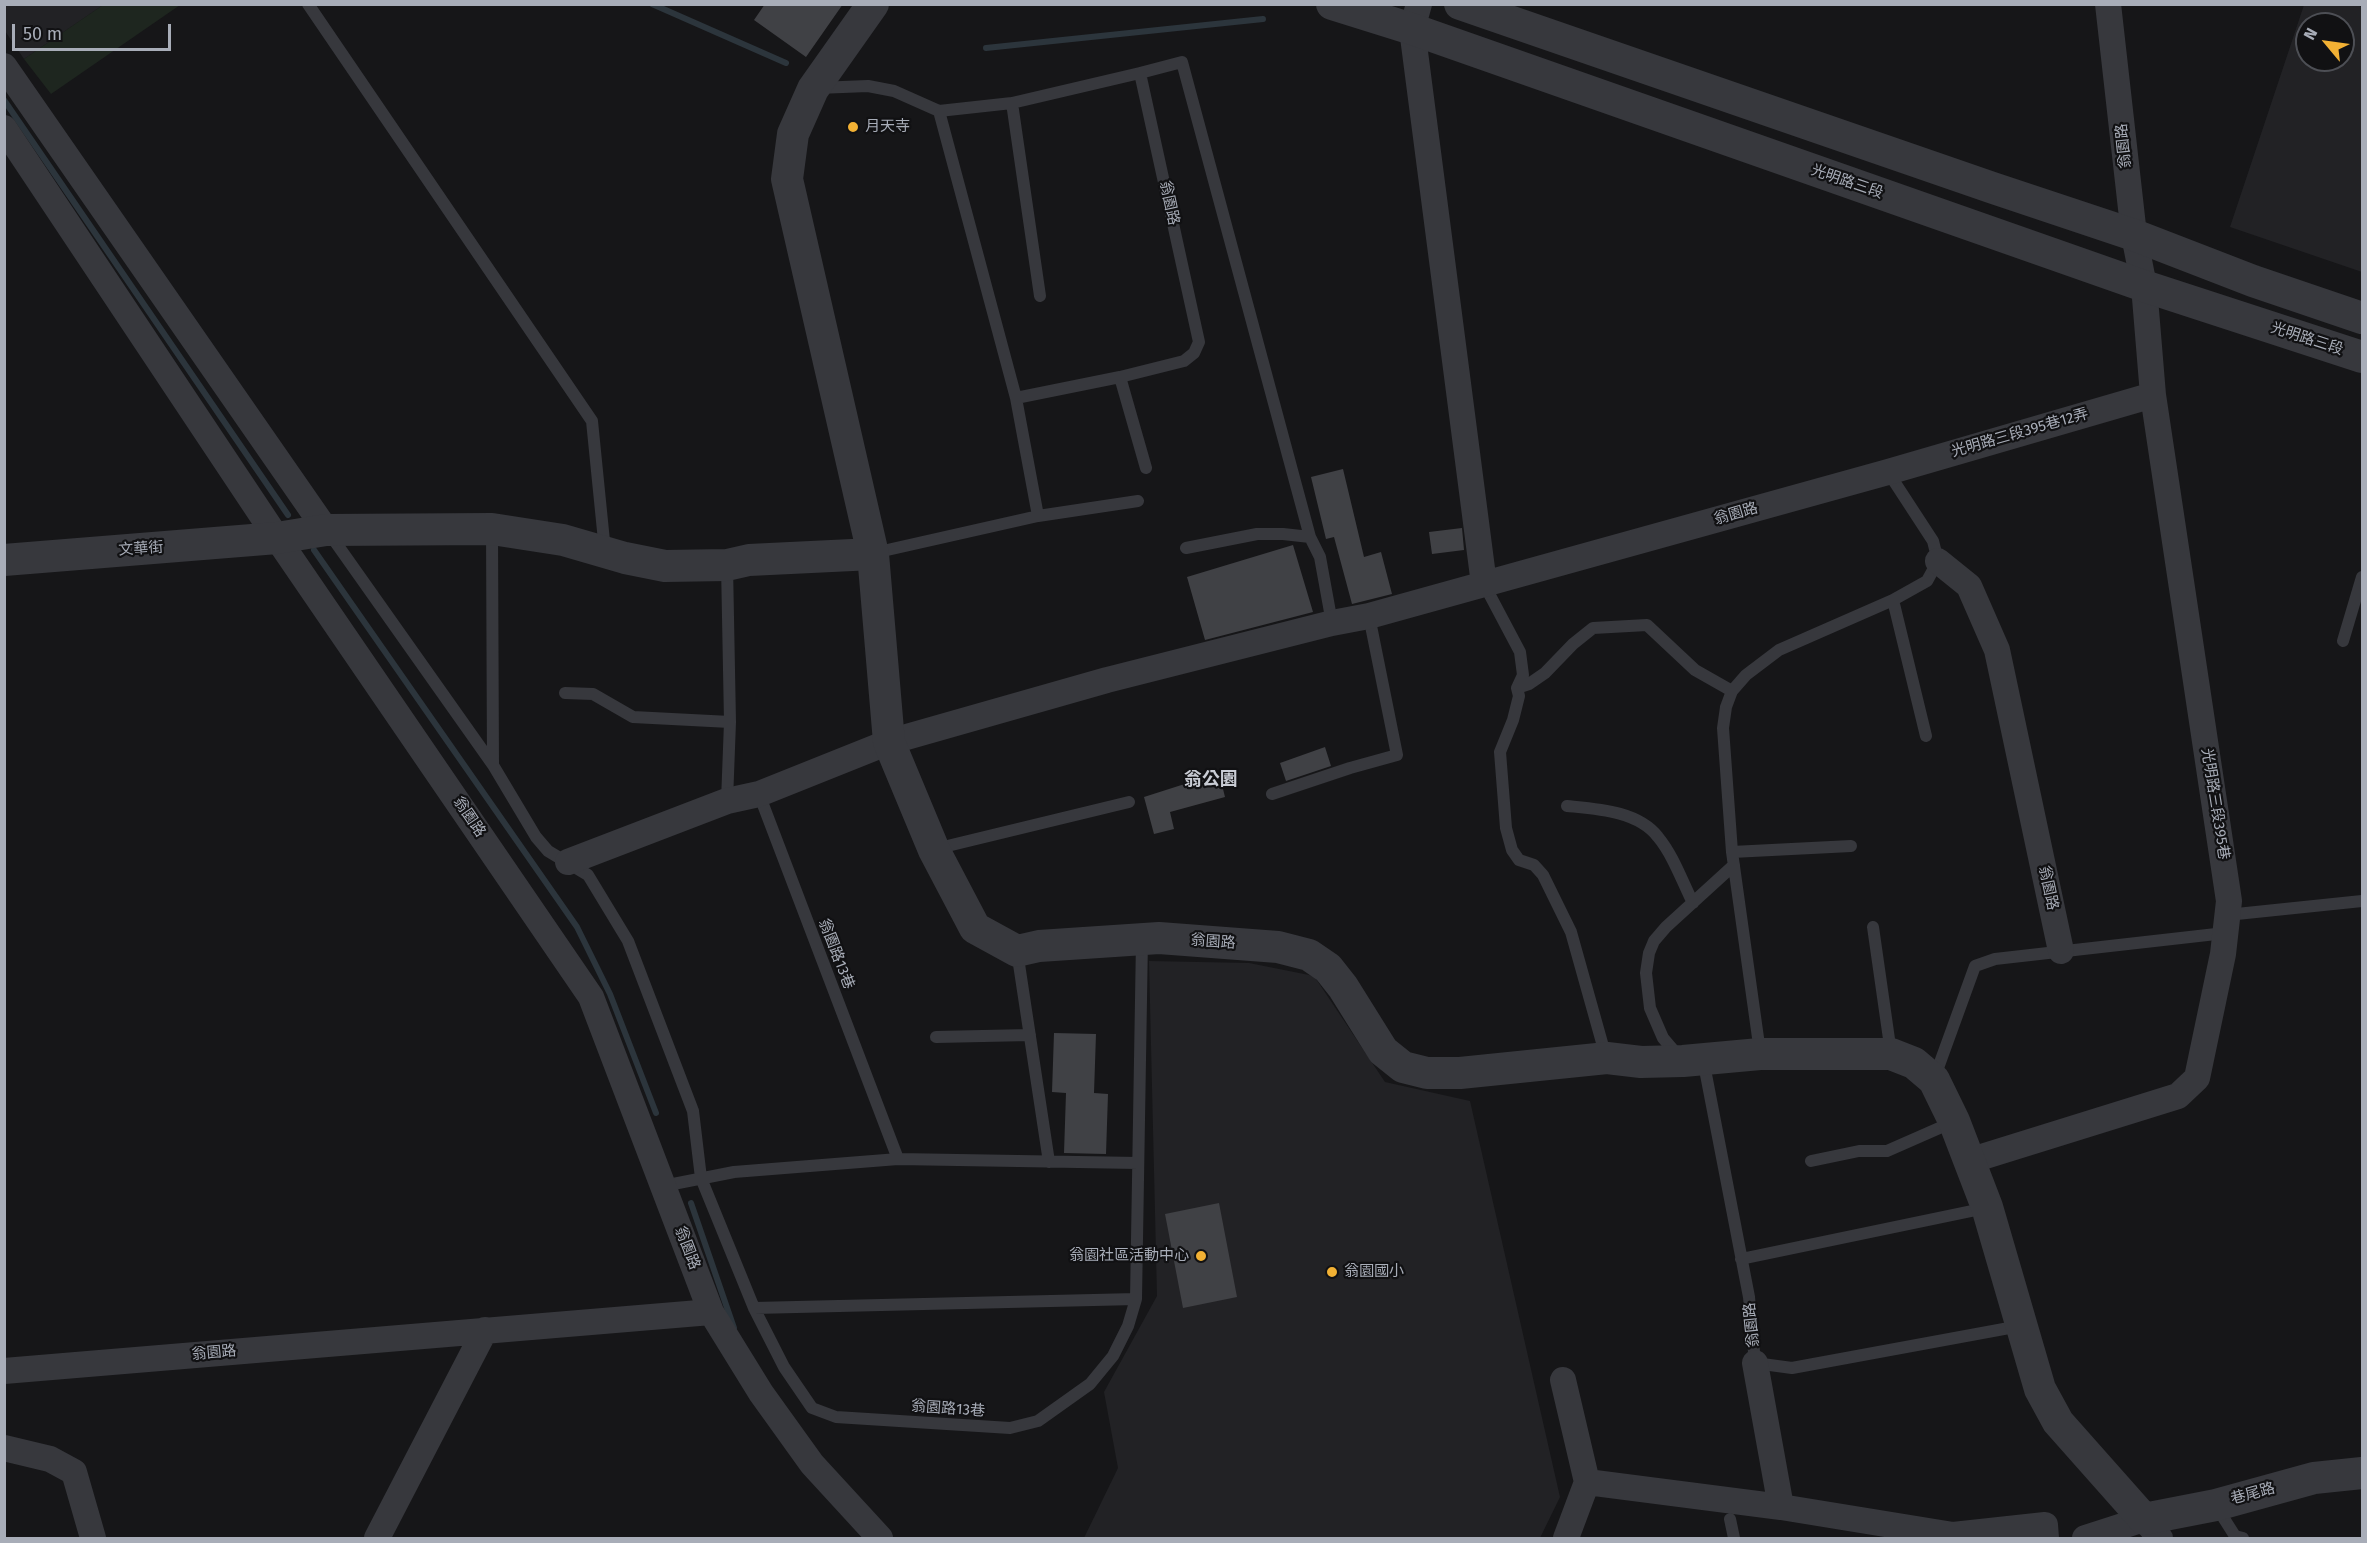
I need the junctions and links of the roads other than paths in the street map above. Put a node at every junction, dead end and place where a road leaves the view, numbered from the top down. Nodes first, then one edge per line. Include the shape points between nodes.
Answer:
1 (308, 4) edge
2 (873, 4) edge
3 (1332, 4) edge
4 (1460, 4) edge
5 (2108, 4) edge
6 (1415, 17) edge
7 (4, 66) edge
8 (1140, 73) junction
9 (813, 88) junction
10 (1012, 103) junction
11 (939, 111) junction
12 (4, 128) edge
13 (2134, 235) junction
14 (2144, 286) junction
15 (1040, 296) dead end
16 (2362, 318) edge
17 (2362, 357) edge
18 (1120, 377) junction
19 (2153, 395) junction
20 (1016, 398) junction
21 (1146, 468) dead end
22 (1888, 472) junction
23 (1138, 501) dead end
24 (1038, 516) junction
25 (492, 529) junction
26 (326, 530) junction
27 (1310, 537) junction
28 (277, 538) junction
29 (1186, 548) dead end
30 (605, 552) junction
31 (873, 554) junction
32 (4, 560) edge
33 (1938, 561) junction
34 (728, 565) junction
35 (2362, 577) edge
36 (1484, 584) junction
37 (1893, 600) junction
38 (1369, 616) junction
39 (1332, 623) junction
40 (2343, 641) dead end
41 (1517, 688) junction
42 (1732, 691) junction
43 (565, 693) dead end
44 (730, 722) junction
45 (1926, 736) dead end
46 (889, 742) junction
47 (493, 765) junction
48 (759, 794) junction
49 (1272, 794) dead end
50 (727, 801) junction
51 (1129, 802) dead end
52 (1567, 806) dead end
53 (1851, 846) dead end
54 (934, 850) junction
55 (1733, 859) junction
56 (568, 862) junction
57 (2362, 901) edge
58 (1693, 903) junction
59 (2226, 924) junction
60 (1873, 927) dead end
61 (1142, 940) junction
62 (1017, 951) junction
63 (2061, 951) junction
64 (1030, 1035) junction
65 (936, 1037) dead end
66 (1760, 1054) junction
67 (1891, 1054) junction
68 (1606, 1058) junction
69 (1693, 1060) junction
70 (1934, 1080) junction
71 (1954, 1121) junction
72 (898, 1159) junction
73 (1811, 1161) dead end
74 (1969, 1161) junction
75 (1049, 1162) junction
76 (1138, 1163) junction
77 (701, 1178) junction
78 (663, 1186) junction
79 (1987, 1207) junction
80 (1740, 1259) junction
81 (1136, 1299) junction
82 (754, 1308) junction
83 (711, 1312) junction
84 (2020, 1326) junction
85 (485, 1330) junction
86 (1755, 1363) junction
87 (4, 1371) edge
88 (1563, 1380) dead end
89 (4, 1448) edge
90 (2362, 1473) edge
91 (1587, 1482) junction
92 (2216, 1505) junction
93 (1781, 1507) junction
94 (1730, 1519) dead end
95 (2152, 1529) edge
96 (93, 1539) edge
97 (377, 1539) edge
98 (880, 1539) edge
99 (1566, 1539) edge
100 (1734, 1539) edge
101 (2046, 1539) edge
102 (2085, 1539) edge
103 (2243, 1539) edge

1 - 30 lane via 592,421
2 - 9 street
3 - 6 street, 光明路三段
4 - 13 street
5 - 13 street, 翁園路
6 - 14 street, 光明路三段
6 - 36 street
7 - 26 street
8 - 10 lane
8 - 18 lane, 翁園路 via 1199,342 1184,361
8 - 27 lane via 1182,62
9 - 11 lane via 868,86 894,91
9 - 31 street via 793,134 787,179
10 - 11 lane
10 - 15 lane
11 - 20 lane
12 - 28 street, 翁園路
13 - 14 street, 翁園路
13 - 16 street
14 - 17 street, 光明路三段
14 - 19 street, 光明路三段395巷
18 - 20 lane, 翁園路
18 - 21 lane
19 - 22 street, 光明路三段395巷12弄
19 - 59 street, 光明路三段395巷 via 2229,901
20 - 24 lane
22 - 33 lane via 1933,541
22 - 36 street, 翁園路
23 - 24 lane
24 - 31 lane
25 - 26 street
25 - 30 street via 562,540
25 - 47 lane
26 - 28 street
26 - 47 lane, 翁園路13巷
27 - 29 lane via 1257,534
27 - 39 lane via 1320,557
28 - 32 street, 文華街
28 - 78 street, 翁園路 via 591,997
30 - 34 street via 665,566
31 - 34 street via 749,560
31 - 46 street
33 - 37 lane via 1927,580
33 - 63 street, 翁園路 via 1969,586 1997,650
34 - 44 lane
35 - 40 lane
36 - 38 street, 翁園路
36 - 41 lane via 1520,652 1523,675
37 - 42 lane via 1779,650
37 - 45 lane
38 - 39 street, 翁園路
38 - 49 lane via 1397,755
39 - 46 street, 翁園路 via 1107,680
41 - 42 lane via 1545,673 1593,628 1647,625 1695,670
41 - 68 lane via 1515,712 1500,752 1506,828 1512,850 1519,860 1543,875 1571,932
42 - 55 lane via 1723,728
43 - 44 lane via 593,694 633,717
44 - 50 lane
46 - 48 street, 翁園路
46 - 54 street
47 - 56 lane, 翁園路13巷 via 536,837 548,851
48 - 50 street, 翁園路
48 - 72 lane, 翁園路13巷
50 - 56 street, 翁園路
51 - 54 lane
52 - 58 lane via 1602,809 1634,819 1657,835
53 - 55 lane
54 - 62 street via 975,928
55 - 58 lane
55 - 66 lane
56 - 77 lane, 翁園路13巷 via 588,875 628,941 693,1111
57 - 59 lane
58 - 69 lane via 1654,941 1646,974 1650,1008 1663,1038
59 - 63 lane
59 - 74 street, 光明路三段395巷 via 2197,1078 2178,1096
60 - 67 lane
61 - 62 street, 翁園路 via 1039,946
61 - 68 street, 翁園路 via 1278,946 1309,955 1328,968 1383,1051 1402,1067 1426,1073 1460,1073
61 - 76 lane, 翁園路13巷
62 - 64 lane
63 - 70 lane via 1995,959 1975,966
64 - 65 lane
64 - 75 lane
66 - 67 street, 翁園路
66 - 69 street, 翁園路
67 - 70 street, 翁園路 via 1914,1063
68 - 69 street, 翁園路 via 1641,1062
69 - 80 lane, 翁園路
70 - 71 street, 翁園路
71 - 73 lane via 1887,1151 1859,1151
71 - 74 street, 翁園路
72 - 75 lane
72 - 77 lane
74 - 79 street, 翁園路
75 - 76 lane
76 - 81 lane, 翁園路13巷
77 - 78 lane
77 - 82 lane, 翁園路13巷
78 - 83 street, 翁園路
79 - 80 lane
79 - 84 street, 翁園路
80 - 86 lane, 翁園路 via 1749,1297
81 - 82 lane
81 - 82 lane, 翁園路13巷 via 1113,1356 1090,1384 1038,1421 1010,1428 836,1417 812,1408 784,1367
83 - 85 street, 翁園路
83 - 98 street, 翁園路 via 761,1393 812,1464
84 - 86 lane, 翁園路 via 1792,1368
84 - 95 street, 翁園路 via 2040,1389 2058,1422
85 - 87 street, 翁園路
85 - 97 street
86 - 93 street
88 - 91 street
89 - 96 street via 50,1460 74,1472
90 - 92 street, 巷尾路 via 2314,1478
91 - 93 street
91 - 99 street
92 - 95 street, 巷尾路
92 - 103 lane via 2235,1536
93 - 101 street via 1953,1535 2045,1525
94 - 100 lane
95 - 102 street

